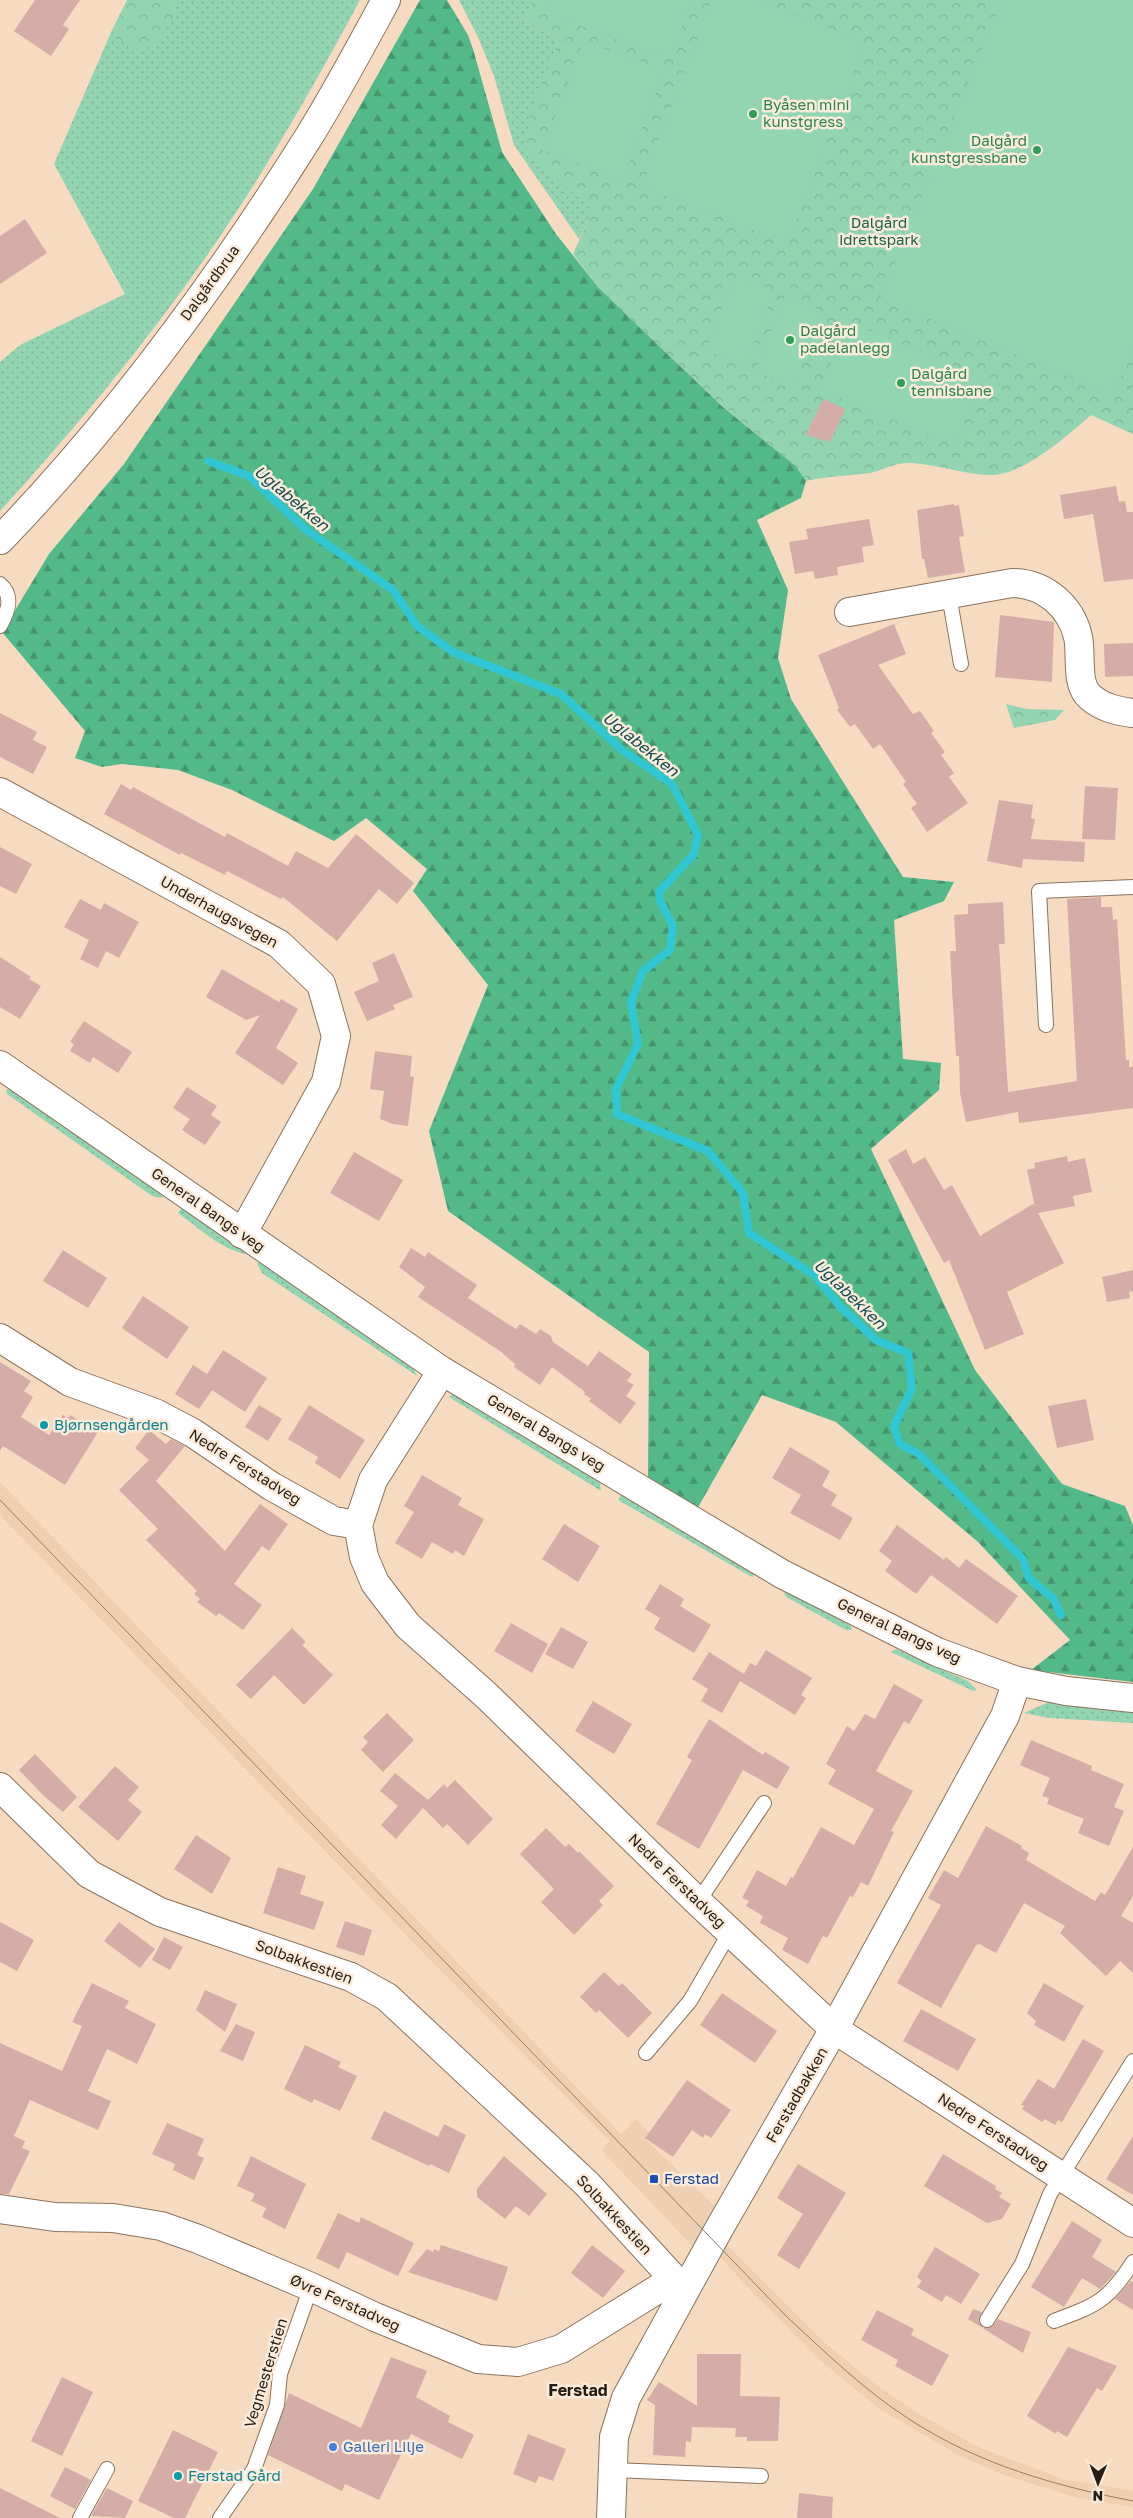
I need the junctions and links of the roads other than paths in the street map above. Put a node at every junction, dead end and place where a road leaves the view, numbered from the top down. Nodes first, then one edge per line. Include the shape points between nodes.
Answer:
1 (386, 0) edge
2 (0, 540) edge
3 (0, 584) edge
4 (949, 595) junction
5 (849, 612) dead end
6 (0, 626) edge
7 (961, 664) dead end
8 (1133, 713) edge
9 (0, 792) edge
10 (1133, 887) edge
11 (1046, 1025) dead end
12 (2, 1071) edge
13 (242, 1234) junction
14 (0, 1338) edge
15 (442, 1371) junction
16 (358, 1525) junction
17 (1017, 1681) junction
18 (1133, 1698) edge
19 (0, 1787) edge
20 (764, 1803) dead end
21 (698, 1902) junction
22 (730, 1932) junction
23 (834, 2030) junction
24 (646, 2053) dead end
25 (1133, 2061) edge
26 (1061, 2177) junction
27 (0, 2209) edge
28 (1133, 2223) edge
29 (1133, 2262) edge
30 (680, 2283) junction
31 (311, 2286) junction
32 (987, 2320) dead end
33 (1054, 2320) dead end
34 (107, 2470) dead end
35 (613, 2470) junction
36 (762, 2476) dead end
37 (80, 2518) edge
38 (220, 2518) edge
39 (612, 2518) edge

1 - 2 street, Dalgårdbrua via 308,137 225,265 139,381 37,502
3 - 6 lane via 8,594 8,609
4 - 5 street
4 - 7 lane
4 - 8 street via 1012,583 1040,588 1057,600 1072,619 1078,638 1080,674 1089,696 1111,710
9 - 13 street, Underhaugsvegen via 279,944 321,984 336,1036 326,1082
10 - 11 lane via 1039,891
12 - 13 street, General Bangs veg
13 - 15 street, General Bangs veg
14 - 16 street, Nedre Ferstadveg via 70,1382 155,1413 193,1432 271,1486 334,1521
15 - 16 street, Nedre Ferstadveg via 373,1480
15 - 17 street, General Bangs veg via 782,1574 937,1652
16 - 21 street, Nedre Ferstadveg via 364,1557 375,1583 408,1626 487,1696
17 - 18 street, General Bangs veg via 1066,1691
17 - 23 street, Ferstadbakken via 1005,1716
19 - 30 street, Solbakkestien via 89,1874 160,1912 351,1977 387,1997 587,2184
20 - 21 lane
21 - 22 street, Nedre Ferstadveg
22 - 23 street, Nedre Ferstadveg
22 - 24 lane via 690,2001
23 - 26 street, Nedre Ferstadveg
23 - 30 street, Ferstadbakken
25 - 26 lane, Nedre Ferstadveg
26 - 28 street, Nedre Ferstadveg
26 - 32 lane, Nedre Ferstadveg via 1050,2194 1022,2264
27 - 31 street, Øvre Ferstadveg via 55,2217 113,2218 161,2226
29 - 33 lane via 1107,2296 1092,2307
30 - 31 street, Øvre Ferstadveg via 561,2349 518,2362 478,2359 374,2317
30 - 35 street, Ferstadbakken via 626,2398 614,2437
31 - 38 lane, Vegmesterstien via 280,2374 277,2405 254,2468
34 - 37 lane
35 - 36 lane
35 - 39 street, Ferstadbakken

